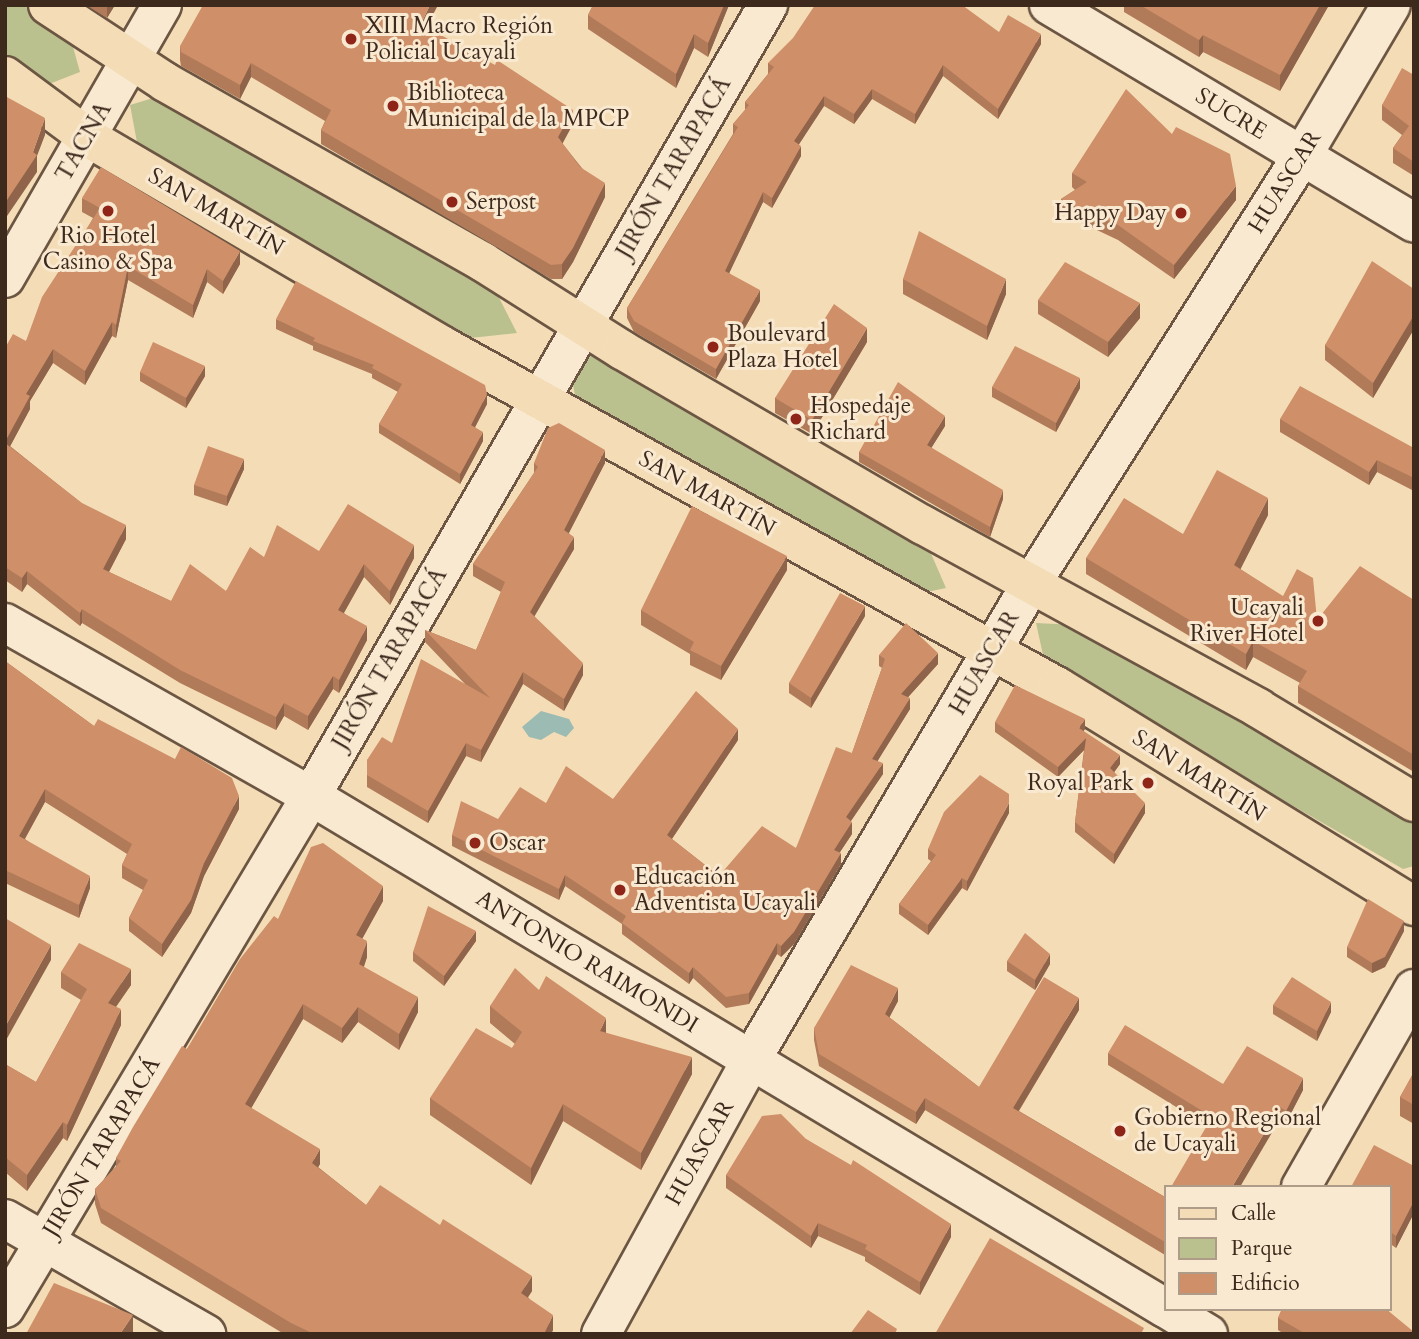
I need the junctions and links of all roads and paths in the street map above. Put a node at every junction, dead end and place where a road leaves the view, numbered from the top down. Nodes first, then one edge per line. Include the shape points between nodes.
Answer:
1 (48, 5) edge
2 (162, 5) edge
3 (768, 5) edge
4 (1049, 5) edge
5 (1391, 5) edge
6 (131, 58) junction
7 (5, 76) edge
8 (87, 137) junction
9 (1302, 156) junction
10 (1414, 223) edge
11 (5, 278) edge
12 (582, 325) junction
13 (539, 398) junction
14 (1031, 583) junction
15 (5, 623) edge
16 (991, 652) junction
17 (311, 796) junction
18 (1414, 802) edge
19 (1414, 906) edge
20 (1414, 989) edge
21 (751, 1060) junction
22 (1302, 1185) edge
23 (5, 1219) edge
24 (45, 1242) junction
25 (5, 1308) edge
26 (1164, 1308) edge
27 (1169, 1311) edge
28 (1228, 1311) edge
29 (206, 1334) edge
30 (601, 1334) edge
31 (1208, 1334) edge
32 (1214, 1334) edge

1 - 6 main road
2 - 6 street, TACNA
3 - 12 street, JIRÓN TARAPACÁ
4 - 9 street, SUCRE
5 - 9 street, HUASCAR
6 - 8 street, TACNA
6 - 12 main road
7 - 8 main road, SAN MARTÍN
8 - 11 street, TACNA
8 - 13 main road, SAN MARTÍN
9 - 10 street, SUCRE
9 - 14 street, HUASCAR
12 - 13 street, JIRÓN TARAPACÁ
12 - 14 main road
13 - 16 main road, SAN MARTÍN
13 - 17 street, JIRÓN TARAPACÁ
14 - 16 street, HUASCAR
14 - 18 main road via 1258,708
15 - 17 street, ANTONIO RAIMONDI
16 - 19 main road, SAN MARTÍN via 1058,687
16 - 21 street, HUASCAR
17 - 21 street, ANTONIO RAIMONDI
17 - 24 street, JIRÓN TARAPACÁ
20 - 22 street
21 - 26 street, ANTONIO RAIMONDI
21 - 30 street, HUASCAR
23 - 24 street
24 - 25 street, JIRÓN TARAPACÁ
24 - 29 street
27 - 31 street, ANTONIO RAIMONDI
28 - 32 street

